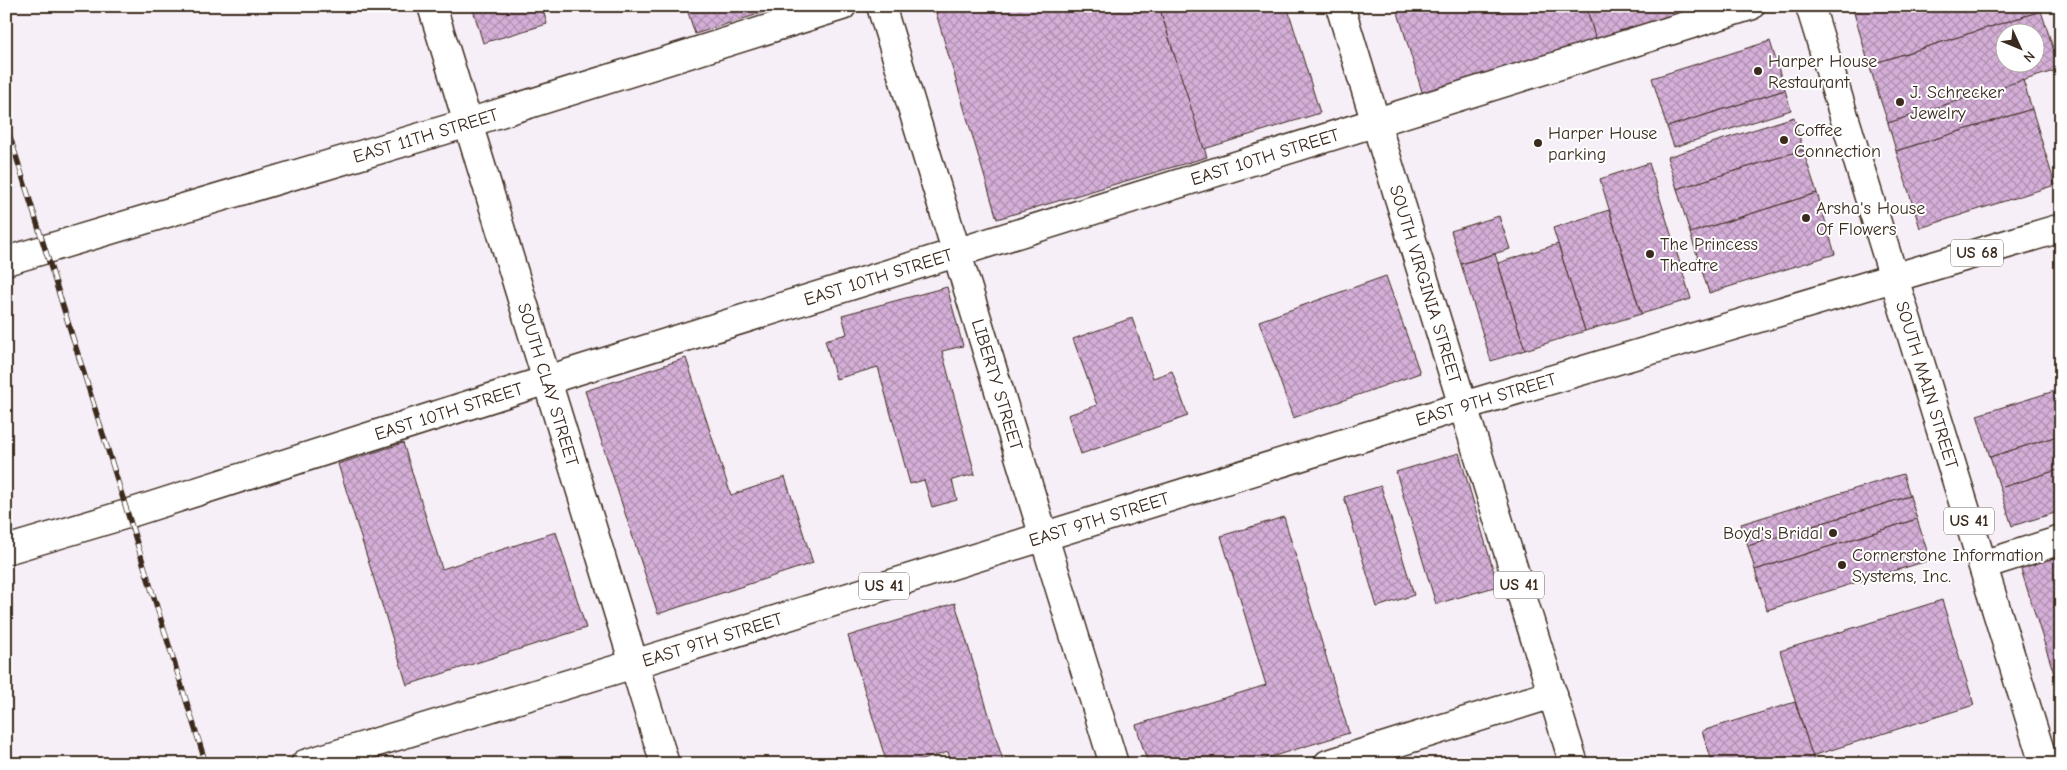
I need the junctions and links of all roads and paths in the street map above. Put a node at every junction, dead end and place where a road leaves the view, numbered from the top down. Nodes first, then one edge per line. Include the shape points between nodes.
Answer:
1 (432, 6) edge
2 (842, 6) edge
3 (881, 6) edge
4 (1340, 6) edge
5 (1750, 6) edge
6 (1810, 6) edge
7 (1376, 122) junction
8 (468, 123) junction
9 (2061, 228) edge
10 (957, 252) junction
11 (6, 261) edge
12 (1894, 278) junction
13 (547, 380) junction
14 (1463, 406) junction
15 (1044, 536) junction
16 (2061, 540) edge
17 (6, 550) edge
18 (1983, 565) junction
19 (634, 664) junction
20 (1553, 694) junction
21 (305, 764) edge
22 (665, 764) edge
23 (1114, 764) edge
24 (1328, 764) edge
25 (1574, 764) edge
26 (2044, 764) edge

1 - 8 street, SOUTH CLAY STREET
2 - 8 street, EAST 11TH STREET
3 - 10 street, LIBERTY STREET
4 - 7 street, SOUTH VIRGINIA STREET
5 - 7 street, EAST 10TH STREET
6 - 12 street, SOUTH MAIN STREET
7 - 10 street, EAST 10TH STREET
7 - 14 street, SOUTH VIRGINIA STREET
8 - 11 street, EAST 11TH STREET
8 - 13 street, SOUTH CLAY STREET
9 - 12 street, US 68
10 - 13 street, EAST 10TH STREET
10 - 15 street, LIBERTY STREET
12 - 14 street, EAST 9TH STREET / US 41
12 - 18 street, SOUTH MAIN STREET / US 41
13 - 17 street, EAST 10TH STREET
13 - 19 street, SOUTH CLAY STREET
14 - 15 street, EAST 9TH STREET / US 41
14 - 20 street, SOUTH VIRGINIA STREET / US 41
15 - 19 street, EAST 9TH STREET / US 41
15 - 23 street, LIBERTY STREET
16 - 18 street
18 - 26 street, SOUTH MAIN STREET / US 41
19 - 21 street, EAST 9TH STREET / US 41
19 - 22 street, SOUTH CLAY STREET
20 - 24 street
20 - 25 street, SOUTH VIRGINIA STREET / US 41

